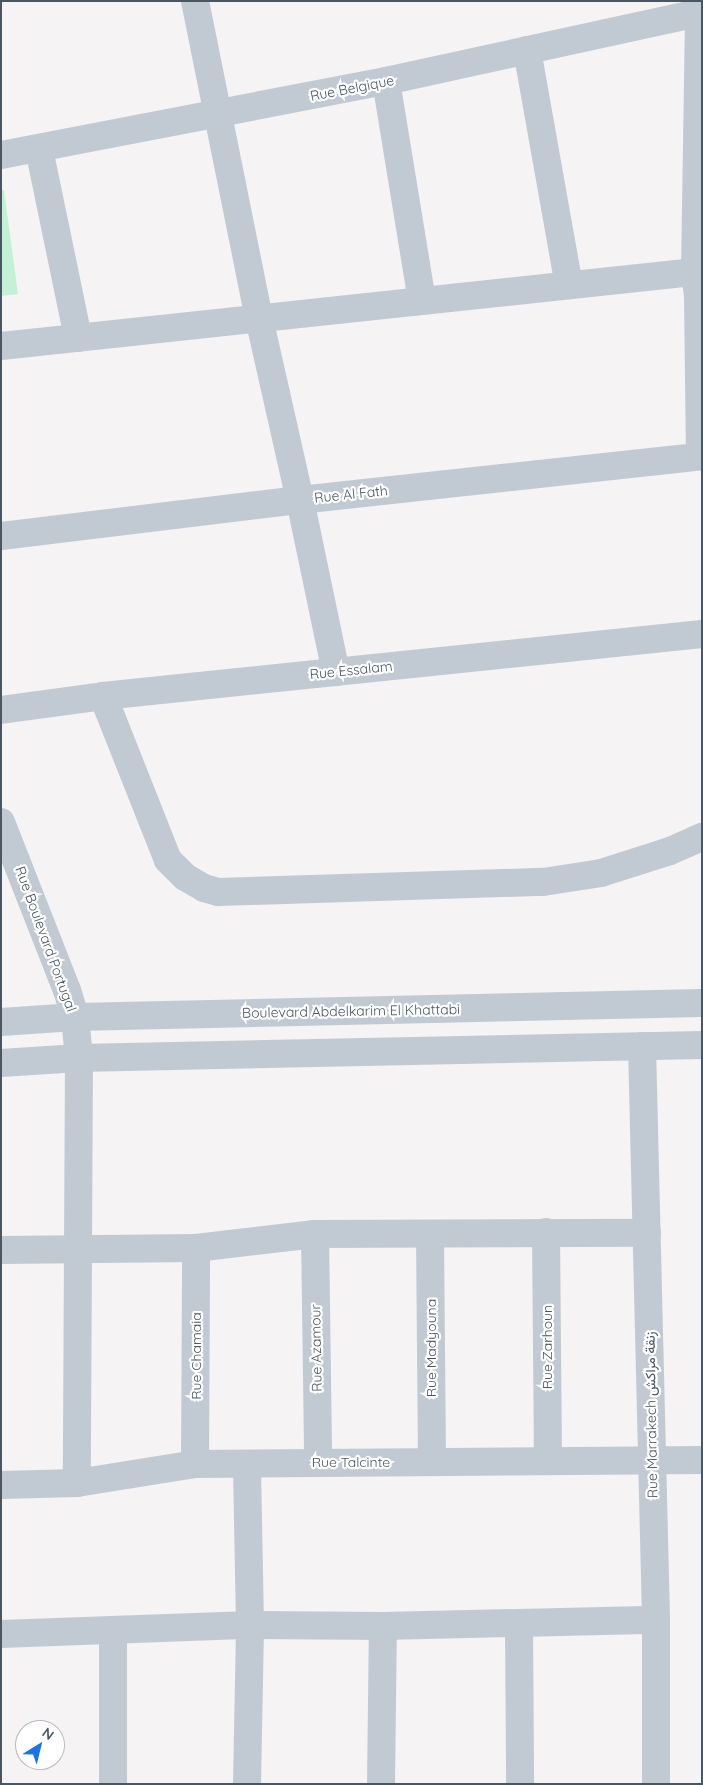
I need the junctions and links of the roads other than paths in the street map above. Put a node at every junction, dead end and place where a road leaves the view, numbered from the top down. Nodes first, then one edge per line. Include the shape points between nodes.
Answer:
1 (195, 1) edge
2 (700, 12) edge
3 (528, 50) junction
4 (386, 81) junction
5 (219, 113) junction
6 (39, 149) junction
7 (1, 155) edge
8 (695, 272) junction
9 (569, 285) junction
10 (422, 301) junction
11 (259, 318) junction
12 (78, 338) junction
13 (1, 346) edge
14 (701, 456) edge
15 (300, 500) junction
16 (1, 536) edge
17 (702, 634) edge
18 (336, 672) junction
19 (103, 696) junction
20 (1, 710) edge
21 (1, 822) edge
22 (702, 837) edge
23 (702, 1004) edge
24 (75, 1017) junction
25 (1, 1022) edge
26 (702, 1044) edge
27 (642, 1046) junction
28 (79, 1058) junction
29 (1, 1062) edge
30 (546, 1232) junction
31 (647, 1232) junction
32 (315, 1234) junction
33 (430, 1234) junction
34 (196, 1248) junction
35 (78, 1249) junction
36 (1, 1250) edge
37 (652, 1460) junction
38 (702, 1460) edge
39 (548, 1461) junction
40 (318, 1462) junction
41 (432, 1462) junction
42 (195, 1464) junction
43 (247, 1464) junction
44 (77, 1483) junction
45 (1, 1484) edge
46 (656, 1620) junction
47 (520, 1624) junction
48 (250, 1625) junction
49 (383, 1626) junction
50 (114, 1631) junction
51 (1, 1634) edge
52 (113, 1784) edge
53 (246, 1784) edge
54 (381, 1784) edge
55 (520, 1784) edge
56 (656, 1784) edge

1 - 5 street
2 - 3 street, Rue Belgique
2 - 8 street
3 - 4 street, Rue Belgique
3 - 9 street
4 - 5 street, Rue Belgique
4 - 10 street
5 - 6 street, Rue Belgique
5 - 11 street
6 - 7 street, Rue Belgique
6 - 12 street
8 - 9 street
8 - 14 street
9 - 10 street
10 - 11 street
11 - 12 street
11 - 15 street
12 - 13 street
14 - 15 street, Rue Al Fath
15 - 16 street, Rue Al Fath
15 - 18 street
17 - 18 street, Rue Essalam
18 - 19 street, Rue Essalam
19 - 20 street, Rue Essalam
19 - 22 street via 168,860 185,877 218,892 543,882 601,873
21 - 24 street, Rue Boulevard Portugal
23 - 24 street, Boulevard Abdelkarim El Khattabi
24 - 25 street, Boulevard Abdelkarim El Khattabi
24 - 28 street, Rue Boulevard Portugal
26 - 27 street
27 - 28 street
27 - 31 street, Rue Marrakech زنقة مراكش
28 - 29 street
28 - 35 street, Rue Boulevard Portugal
30 - 31 street
30 - 33 street
30 - 39 street, Rue Zarhoun
31 - 37 street, Rue Marrakech زنقة مراكش
32 - 33 street
32 - 34 street
32 - 40 street, Rue Azamour
33 - 41 street, Rue Madyouna
34 - 35 street
34 - 42 street, Rue Chamaia
35 - 36 street
35 - 44 street, Rue Boulevard Portugal
37 - 38 street, Rue Talcinte
37 - 39 street, Rue Talcinte
37 - 46 street, Rue Marrakech زنقة مراكش
39 - 41 street, Rue Talcinte
40 - 41 street, Rue Talcinte
40 - 43 street, Rue Talcinte
42 - 43 street, Rue Talcinte
42 - 44 street, Rue Talcinte
43 - 48 street
44 - 45 street, Rue Talcinte
46 - 47 street
46 - 56 street, Rue Marrakech زنقة مراكش
47 - 49 street
47 - 55 street
48 - 49 street
48 - 50 street
48 - 53 street
49 - 54 street
50 - 51 street
50 - 52 street

